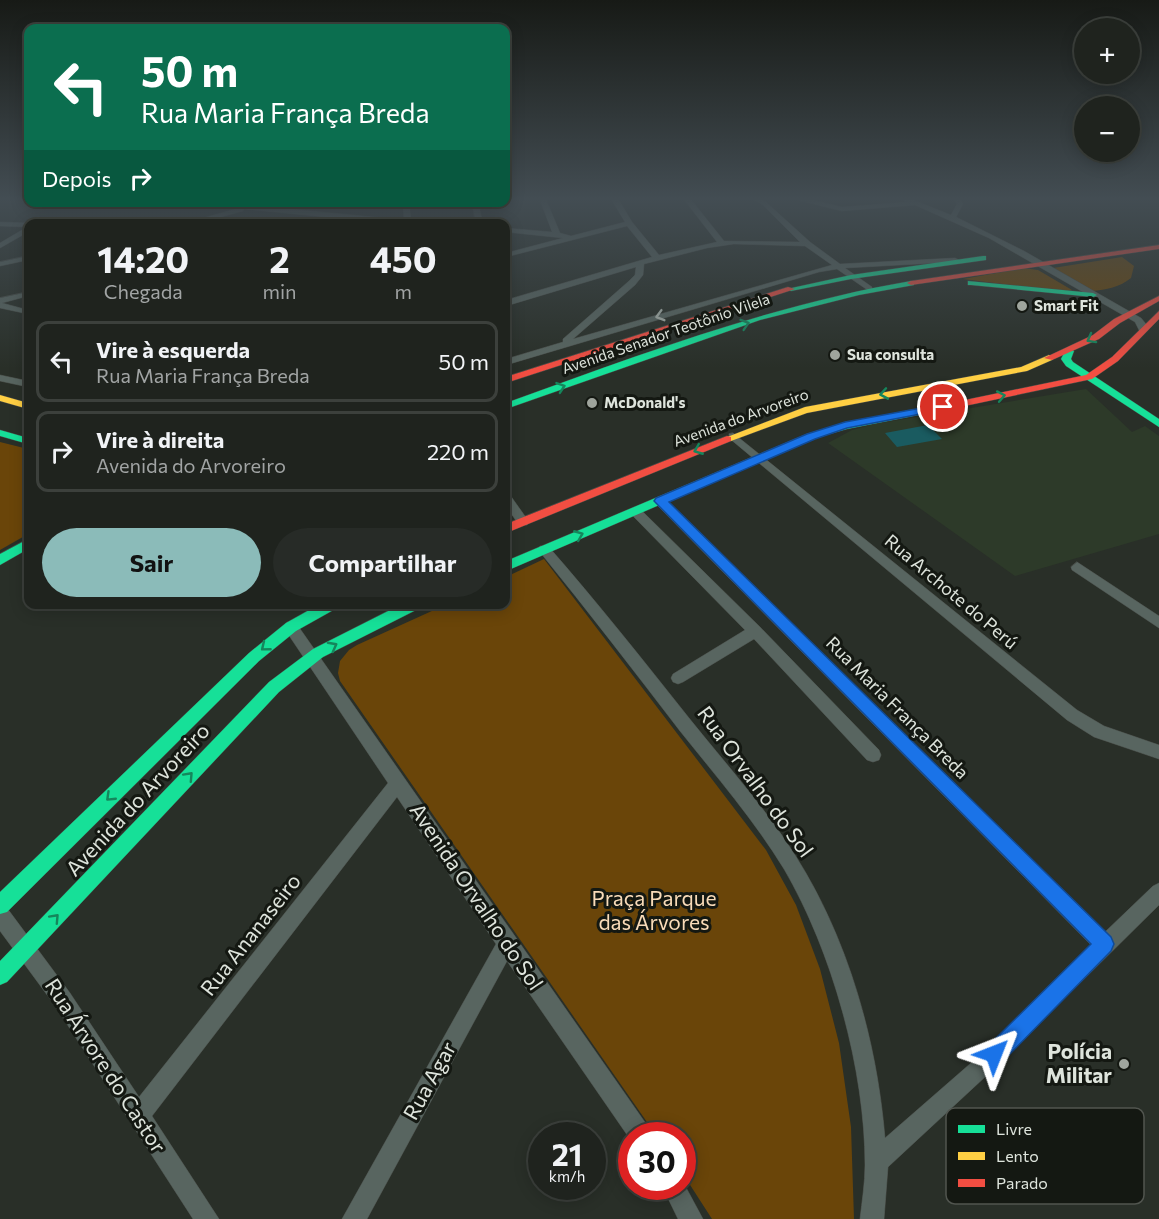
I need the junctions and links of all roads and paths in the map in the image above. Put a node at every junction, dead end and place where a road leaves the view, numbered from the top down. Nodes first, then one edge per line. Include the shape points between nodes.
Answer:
1 (654, 254) edge
2 (675, 254) edge
3 (821, 254) edge
4 (1015, 254) edge
5 (1024, 254) edge
6 (1112, 254) edge
7 (657, 258) junction
8 (24, 259) edge
9 (978, 259) junction
10 (0, 264) edge
11 (640, 264) junction
12 (1042, 264) junction
13 (838, 266) junction
14 (851, 277) junction
15 (913, 284) junction
16 (869, 289) junction
17 (24, 295) edge
18 (1093, 295) junction
19 (1159, 298) edge
20 (510, 302) edge
21 (0, 303) edge
22 (24, 311) edge
23 (1159, 314) edge
24 (1128, 316) junction
25 (1143, 330) junction
26 (563, 344) junction
27 (1069, 351) junction
28 (510, 361) edge
29 (1089, 377) junction
30 (0, 378) edge
31 (510, 379) edge
32 (24, 383) edge
33 (0, 398) edge
34 (24, 405) edge
35 (510, 405) edge
36 (0, 409) edge
37 (24, 412) edge
38 (1159, 424) edge
39 (0, 433) edge
40 (733, 436) junction
41 (24, 440) edge
42 (760, 457) junction
43 (660, 501) junction
44 (510, 503) edge
45 (636, 512) junction
46 (524, 522) junction
47 (510, 527) edge
48 (24, 545) edge
49 (544, 549) junction
50 (0, 560) edge
51 (510, 564) edge
52 (1077, 567) dead end
53 (323, 609) edge
54 (404, 609) edge
55 (1159, 624) edge
56 (291, 627) junction
57 (755, 631) junction
58 (310, 658) junction
59 (678, 678) dead end
60 (1159, 752) edge
61 (873, 755) dead end
62 (398, 783) junction
63 (1159, 892) edge
64 (0, 905) edge
65 (0, 915) edge
66 (507, 943) junction
67 (1104, 944) junction
68 (26, 948) junction
69 (0, 975) edge
70 (139, 1115) junction
71 (631, 1122) edge
72 (876, 1162) junction
73 (681, 1200) edge
74 (207, 1219) edge
75 (354, 1219) edge
76 (691, 1219) edge
77 (872, 1219) edge

1 - 7 street
2 - 7 street
3 - 13 street
4 - 9 street, Avenida Senador Teotônio Vilela
5 - 12 street
6 - 12 street, Avenida Senador Teotônio Vilela
7 - 11 street
8 - 10 street
9 - 13 street
9 - 14 street, Avenida Senador Teotônio Vilela
11 - 20 street
11 - 26 street via 639,275 632,283
12 - 15 street, Avenida Senador Teotônio Vilela
12 - 18 street
13 - 14 street
13 -> 26 street
14 - 16 street
14 - 31 street, Avenida Senador Teotônio Vilela via 788,290
15 - 16 street, Avenida Senador Teotônio Vilela
15 - 18 street via 984,284
35 -> 16 street, Avenida Senador Teotônio Vilela via 716,333
17 - 21 street
18 - 24 street
19 - 24 street, Avenida do Arvoreiro
21 - 22 street
23 - 25 street
24 - 25 street via 1142,324
24 -> 27 street, Avenida do Arvoreiro
25 - 29 street via 1115,359
26 - 28 street
27 - 29 street via 1067,361
27 -> 40 street, Avenida do Arvoreiro via 1005,374 817,407
29 - 38 street
42 -> 29 street via 845,426
30 - 32 street
33 - 34 street
36 - 37 street
39 - 41 street
40 - 42 street, Rua Archote do Perú
40 -> 46 street, Avenida do Arvoreiro
42 - 43 street
42 - 60 street, Rua Archote do Perú via 1072,715 1099,732
43 - 45 street
43 - 67 street, Rua Maria França Breda
44 - 46 street
49 -> 45 street
45 - 57 street
46 - 47 street, Avenida do Arvoreiro
48 - 50 street
49 - 51 street
49 - 72 street, Rua Orvalho do Sol via 723,771 791,865 822,929 857,1033 868,1083
52 - 55 street
53 - 56 street, Avenida do Arvoreiro
58 -> 54 street, Avenida do Arvoreiro
56 - 58 street
56 -> 64 street, Avenida do Arvoreiro via 254,657
57 - 59 street
57 - 61 street
58 - 62 street, Avenida Orvalho do Sol
68 -> 58 street, Avenida do Arvoreiro via 242,719
62 - 66 street, Avenida Orvalho do Sol
62 - 70 street, Rua Ananaseiro
63 - 67 street
65 - 68 street, Rua Árvore do Castor
66 - 71 street, Avenida Orvalho do Sol
66 - 75 street, Rua Agar
67 - 72 street via 978,1070
68 - 69 street, Avenida do Arvoreiro
68 - 70 street, Rua Árvore do Castor
70 - 74 street, Rua Árvore do Castor
72 - 77 street, Rua Orvalho do Sol
73 - 76 street

